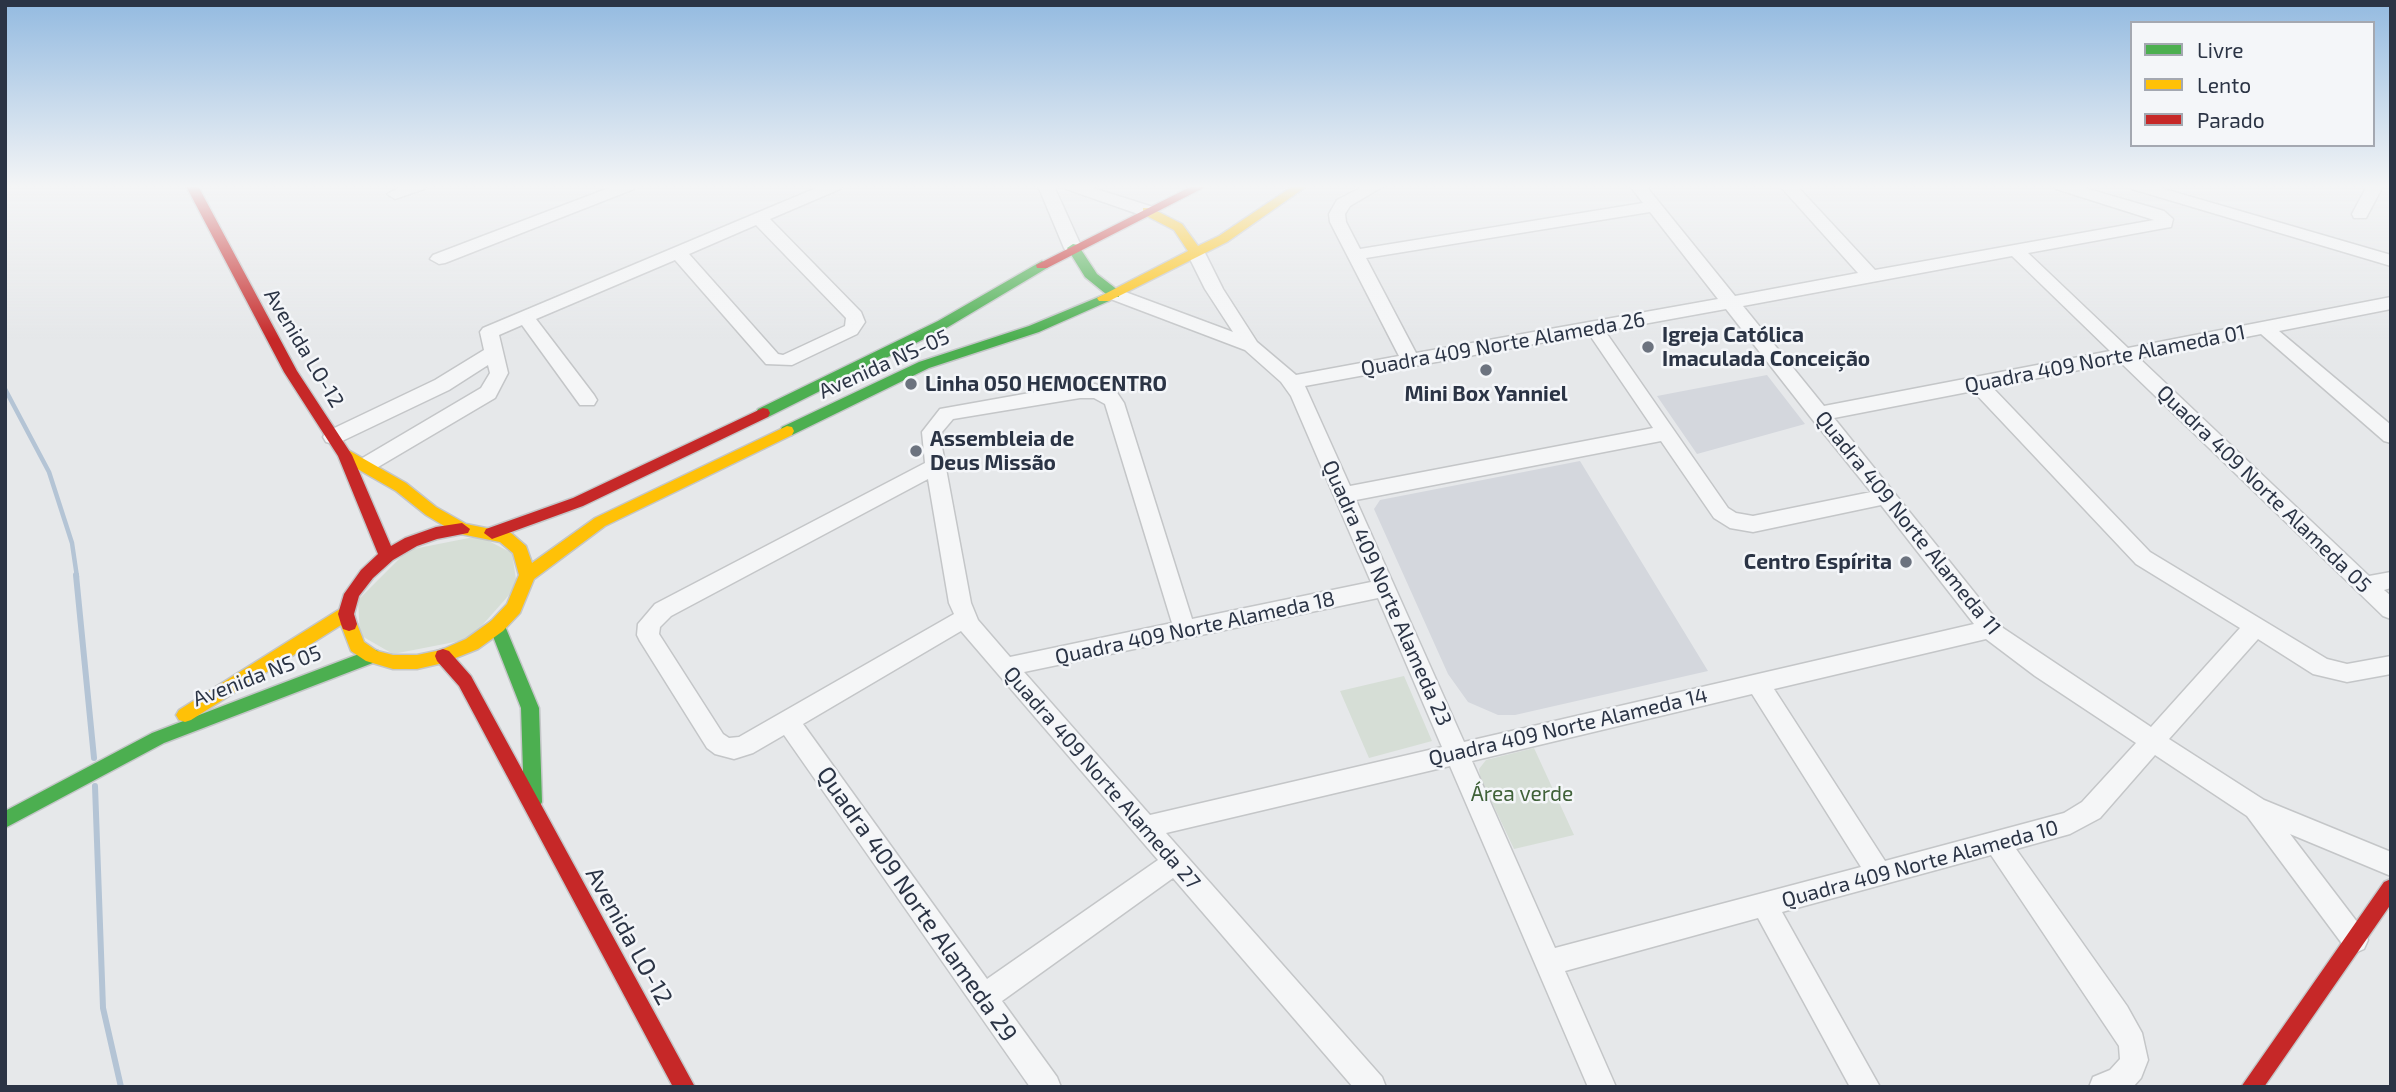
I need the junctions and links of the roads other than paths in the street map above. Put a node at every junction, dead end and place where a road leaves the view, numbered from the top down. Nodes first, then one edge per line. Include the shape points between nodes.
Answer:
1 (219, 237) edge
2 (496, 237) edge
3 (710, 237) edge
4 (778, 237) edge
5 (1068, 237) edge
6 (1095, 237) edge
7 (1185, 237) edge
8 (1226, 237) edge
9 (1345, 237) edge
10 (1460, 237) edge
11 (1679, 237) edge
12 (1835, 237) edge
13 (2094, 237) edge
14 (2310, 237) edge
15 (1073, 248) junction
16 (677, 251) junction
17 (2016, 251) junction
18 (1196, 253) junction
19 (1354, 254) junction
20 (439, 259) dead end
21 (2391, 261) edge
22 (1872, 278) junction
23 (1114, 294) junction
24 (1731, 303) junction
25 (2391, 303) edge
26 (524, 315) junction
27 (1594, 328) junction
28 (2265, 328) junction
29 (1251, 346) junction
30 (494, 352) junction
31 (2124, 355) junction
32 (1411, 361) junction
33 (1293, 382) junction
34 (1977, 383) junction
35 (586, 400) dead end
36 (1819, 414) junction
37 (1665, 433) junction
38 (2391, 436) edge
39 (333, 437) junction
40 (345, 455) junction
41 (366, 465) junction
42 (936, 466) junction
43 (1344, 495) junction
44 (1885, 497) junction
45 (462, 529) junction
46 (492, 533) junction
47 (387, 556) junction
48 (527, 575) junction
49 (2391, 580) edge
50 (2365, 585) junction
51 (1385, 588) junction
52 (2391, 610) edge
53 (346, 614) junction
54 (965, 618) junction
55 (497, 626) junction
56 (2255, 627) junction
57 (1991, 629) junction
58 (1185, 631) junction
59 (372, 656) junction
60 (443, 656) junction
61 (2391, 665) edge
62 (1005, 667) junction
63 (1757, 682) junction
64 (787, 721) junction
65 (158, 738) junction
66 (2152, 741) junction
67 (1457, 752) junction
68 (533, 807) junction
69 (2255, 808) junction
70 (5, 820) edge
71 (1145, 827) junction
72 (1998, 844) junction
73 (1175, 862) junction
74 (2391, 864) edge
75 (1880, 875) junction
76 (2391, 888) edge
77 (1765, 906) junction
78 (2355, 940) junction
79 (1549, 962) junction
80 (983, 998) junction
81 (685, 1087) edge
82 (1047, 1087) edge
83 (1372, 1087) edge
84 (1602, 1087) edge
85 (1866, 1087) edge
86 (2103, 1087) edge
87 (2251, 1087) edge

1 - 39 street, Avenida LO-12 via 291,372
2 - 20 street
3 - 16 street
4 - 16 street via 856,322 851,330 785,361 773,360
5 - 15 street
6 - 15 street, Avenida NS-05
7 - 18 street
8 - 18 street, Avenida NS-05
9 - 19 street
10 - 19 street
11 - 24 street, Quadra 409 Norte Alameda 11
12 - 22 street
13 - 17 street, Quadra 409 Norte Alameda 26
14 - 21 street
15 - 23 street via 1092,278
15 - 46 street, Avenida NS-05 via 888,353 578,502
16 - 26 street
17 - 22 street, Quadra 409 Norte Alameda 26
17 - 31 street, Quadra 409 Norte Alameda 05
18 - 23 street, Avenida NS-05
18 - 29 street, Quadra 409 Norte Alameda 23
19 - 32 street
22 - 24 street, Quadra 409 Norte Alameda 26
23 - 29 street, Quadra 409 Norte Alameda 23
23 - 48 street, Avenida NS-05 via 1034,329 923,365 600,522
24 - 27 street, Quadra 409 Norte Alameda 26
24 - 36 street, Quadra 409 Norte Alameda 11
25 - 28 street, Quadra 409 Norte Alameda 01
26 - 30 street via 489,332
26 - 35 street
27 - 32 street, Quadra 409 Norte Alameda 26
27 - 37 street
28 - 31 street, Quadra 409 Norte Alameda 01
28 - 38 street
29 - 33 street, Quadra 409 Norte Alameda 23
30 - 39 street via 442,385
30 - 41 street via 499,373 488,393
31 - 34 street, Quadra 409 Norte Alameda 01
31 - 50 street, Quadra 409 Norte Alameda 05
32 - 33 street, Quadra 409 Norte Alameda 26
33 - 43 street, Quadra 409 Norte Alameda 23
34 - 36 street, Quadra 409 Norte Alameda 01
34 - 56 street via 2134,551
36 - 44 street, Quadra 409 Norte Alameda 11
37 - 43 street
37 - 44 street via 1721,513 1738,523 1753,524
39 - 40 street, Avenida LO-12
40 - 41 street
40 - 47 street, Avenida LO-12
41 - 45 street
42 - 54 street, Quadra 409 Norte Alameda 27
42 - 58 street, Quadra 409 Norte Alameda 27 via 932,439 945,415 1080,391 1101,392 1114,402
42 - 64 street via 663,610 649,624 652,644 715,741 728,749 745,746
43 - 51 street, Quadra 409 Norte Alameda 23
44 - 57 street, Quadra 409 Norte Alameda 11
45 - 46 street
45 - 47 street via 436,533
46 - 48 street via 520,550
47 - 53 street via 359,584
48 - 55 street via 514,608
49 - 50 street
50 - 52 street, Quadra 409 Norte Alameda 05
51 - 58 street, Quadra 409 Norte Alameda 18
51 - 67 street, Quadra 409 Norte Alameda 23
53 - 59 street via 357,646
53 - 65 street, Avenida NS 05 via 194,708
54 - 62 street, Quadra 409 Norte Alameda 27
54 - 64 street
55 - 60 street via 472,644
55 - 68 street, Avenida LO-12 via 530,708
56 - 61 street via 2331,671 2353,673
56 - 66 street, Quadra 409 Norte Alameda 10
57 - 63 street, Quadra 409 Norte Alameda 14
57 - 66 street, Quadra 409 Norte Alameda 11 via 2015,650
58 - 62 street, Quadra 409 Norte Alameda 18
59 - 60 street via 393,662
59 - 65 street, Avenida NS 05
60 - 68 street, Avenida LO-12 via 465,681
62 - 71 street, Quadra 409 Norte Alameda 27
63 - 67 street, Quadra 409 Norte Alameda 14
63 - 75 street
64 - 80 street, Quadra 409 Norte Alameda 29
65 - 70 street, Avenida NS 05
66 - 69 street, Quadra 409 Norte Alameda 11
66 - 72 street, Quadra 409 Norte Alameda 10 via 2082,817 2057,829
67 - 71 street, Quadra 409 Norte Alameda 14
67 - 79 street, Quadra 409 Norte Alameda 23
68 - 81 street, Avenida LO-12
69 - 74 street, Quadra 409 Norte Alameda 11
69 - 78 street
71 - 73 street, Quadra 409 Norte Alameda 27
72 - 75 street, Quadra 409 Norte Alameda 10
72 - 86 street via 2117,1016 2133,1051 2126,1075
73 - 80 street
73 - 83 street, Quadra 409 Norte Alameda 27
75 - 77 street, Quadra 409 Norte Alameda 10
76 - 78 street
77 - 79 street, Quadra 409 Norte Alameda 10
77 - 85 street
78 - 87 street
79 - 84 street, Quadra 409 Norte Alameda 23
80 - 82 street, Quadra 409 Norte Alameda 29

